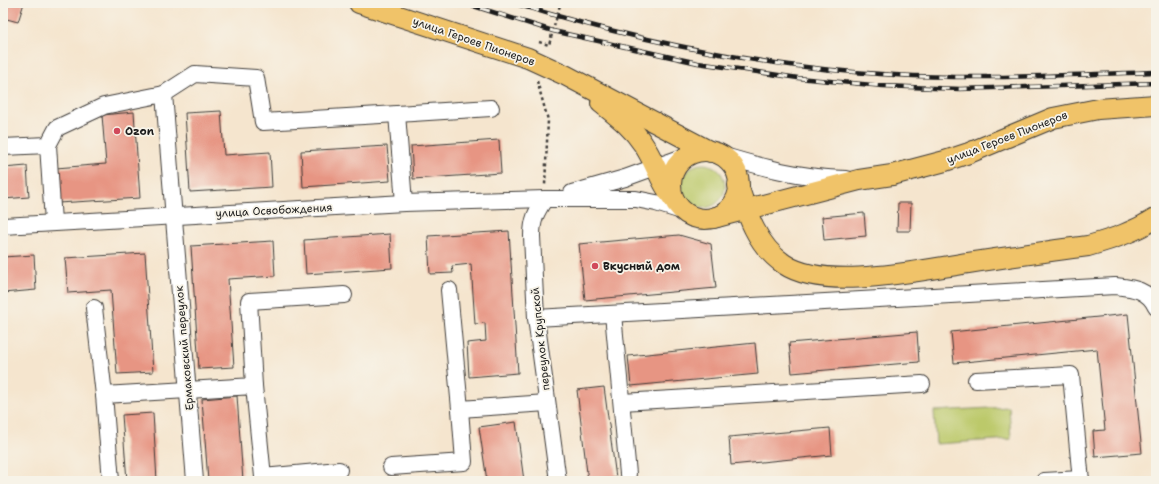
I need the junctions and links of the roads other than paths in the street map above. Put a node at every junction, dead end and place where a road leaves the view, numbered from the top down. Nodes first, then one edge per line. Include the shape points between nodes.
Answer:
1 (359, 3) edge
2 (565, 75) junction
3 (164, 94) junction
4 (1156, 105) edge
5 (491, 108) dead end
6 (397, 114) junction
7 (48, 145) junction
8 (3, 147) edge
9 (708, 153) junction
10 (655, 167) junction
11 (859, 180) junction
12 (738, 184) junction
13 (545, 199) junction
14 (404, 203) junction
15 (680, 206) junction
16 (746, 211) junction
17 (173, 215) junction
18 (713, 218) junction
19 (1156, 218) edge
20 (53, 222) junction
21 (3, 226) edge
22 (449, 290) dead end
23 (344, 295) dead end
24 (1156, 307) edge
25 (94, 308) dead end
26 (613, 314) junction
27 (536, 318) junction
28 (976, 380) dead end
29 (922, 384) dead end
30 (254, 386) junction
31 (187, 390) junction
32 (104, 395) junction
33 (622, 402) junction
34 (547, 403) junction
35 (460, 409) junction
36 (391, 467) dead end
37 (338, 470) dead end
38 (628, 474) dead end
39 (1081, 480) edge
40 (111, 481) edge
41 (195, 481) edge
42 (558, 481) edge
43 (1044, 481) edge

1 - 2 main road, улица Героев Пионеров via 528,58
2 - 9 main road, улица Героев Пионеров
2 - 10 main road, улица Героев Пионеров via 628,126 644,145
3 - 6 street via 195,74 256,78 263,122
3 - 7 street via 104,106 57,128
3 - 17 street, Ермаковский переулок
4 - 11 main road, улица Героев Пионеров via 1065,114 1035,124 970,153 892,175
5 - 6 street
6 - 14 street
7 - 8 street
7 - 20 street
9 - 10 street
9 - 11 street, улица Героев Пионеров via 800,176
9 - 12 main road via 733,166
9 - 15 main road via 680,162 674,172 671,184
10 - 13 street via 625,178
10 - 15 main road, улица Героев Пионеров via 660,179
11 - 16 main road, улица Героев Пионеров
12 - 16 main road
12 - 18 main road via 738,192 732,206
13 - 14 street, улица Освобождения
13 - 15 street via 636,199
13 - 27 street, переулок Крупской via 535,212 532,224
14 - 17 street, улица Освобождения
15 - 18 main road via 698,218
16 - 18 main road, улица Героев Пионеров
16 - 19 main road via 764,245 784,264 795,270 821,276 850,278 1088,246 1118,238
17 - 20 street, улица Освобождения
17 - 31 street, Ермаковский переулок
20 - 21 street, улица Освобождения
22 - 35 street
23 - 30 street via 249,301
24 - 26 street via 1147,294 1136,288 1115,286
25 - 32 street
26 - 27 street
26 - 33 street
27 - 34 street, переулок Крупской
28 - 39 street via 1071,375
29 - 33 street
30 - 31 street
30 - 37 street via 263,477
31 - 32 street
31 - 41 street, Ермаковский переулок
32 - 40 street
33 - 38 street
34 - 35 street
34 - 42 street, переулок Крупской
35 - 36 street via 464,462
39 - 43 street

